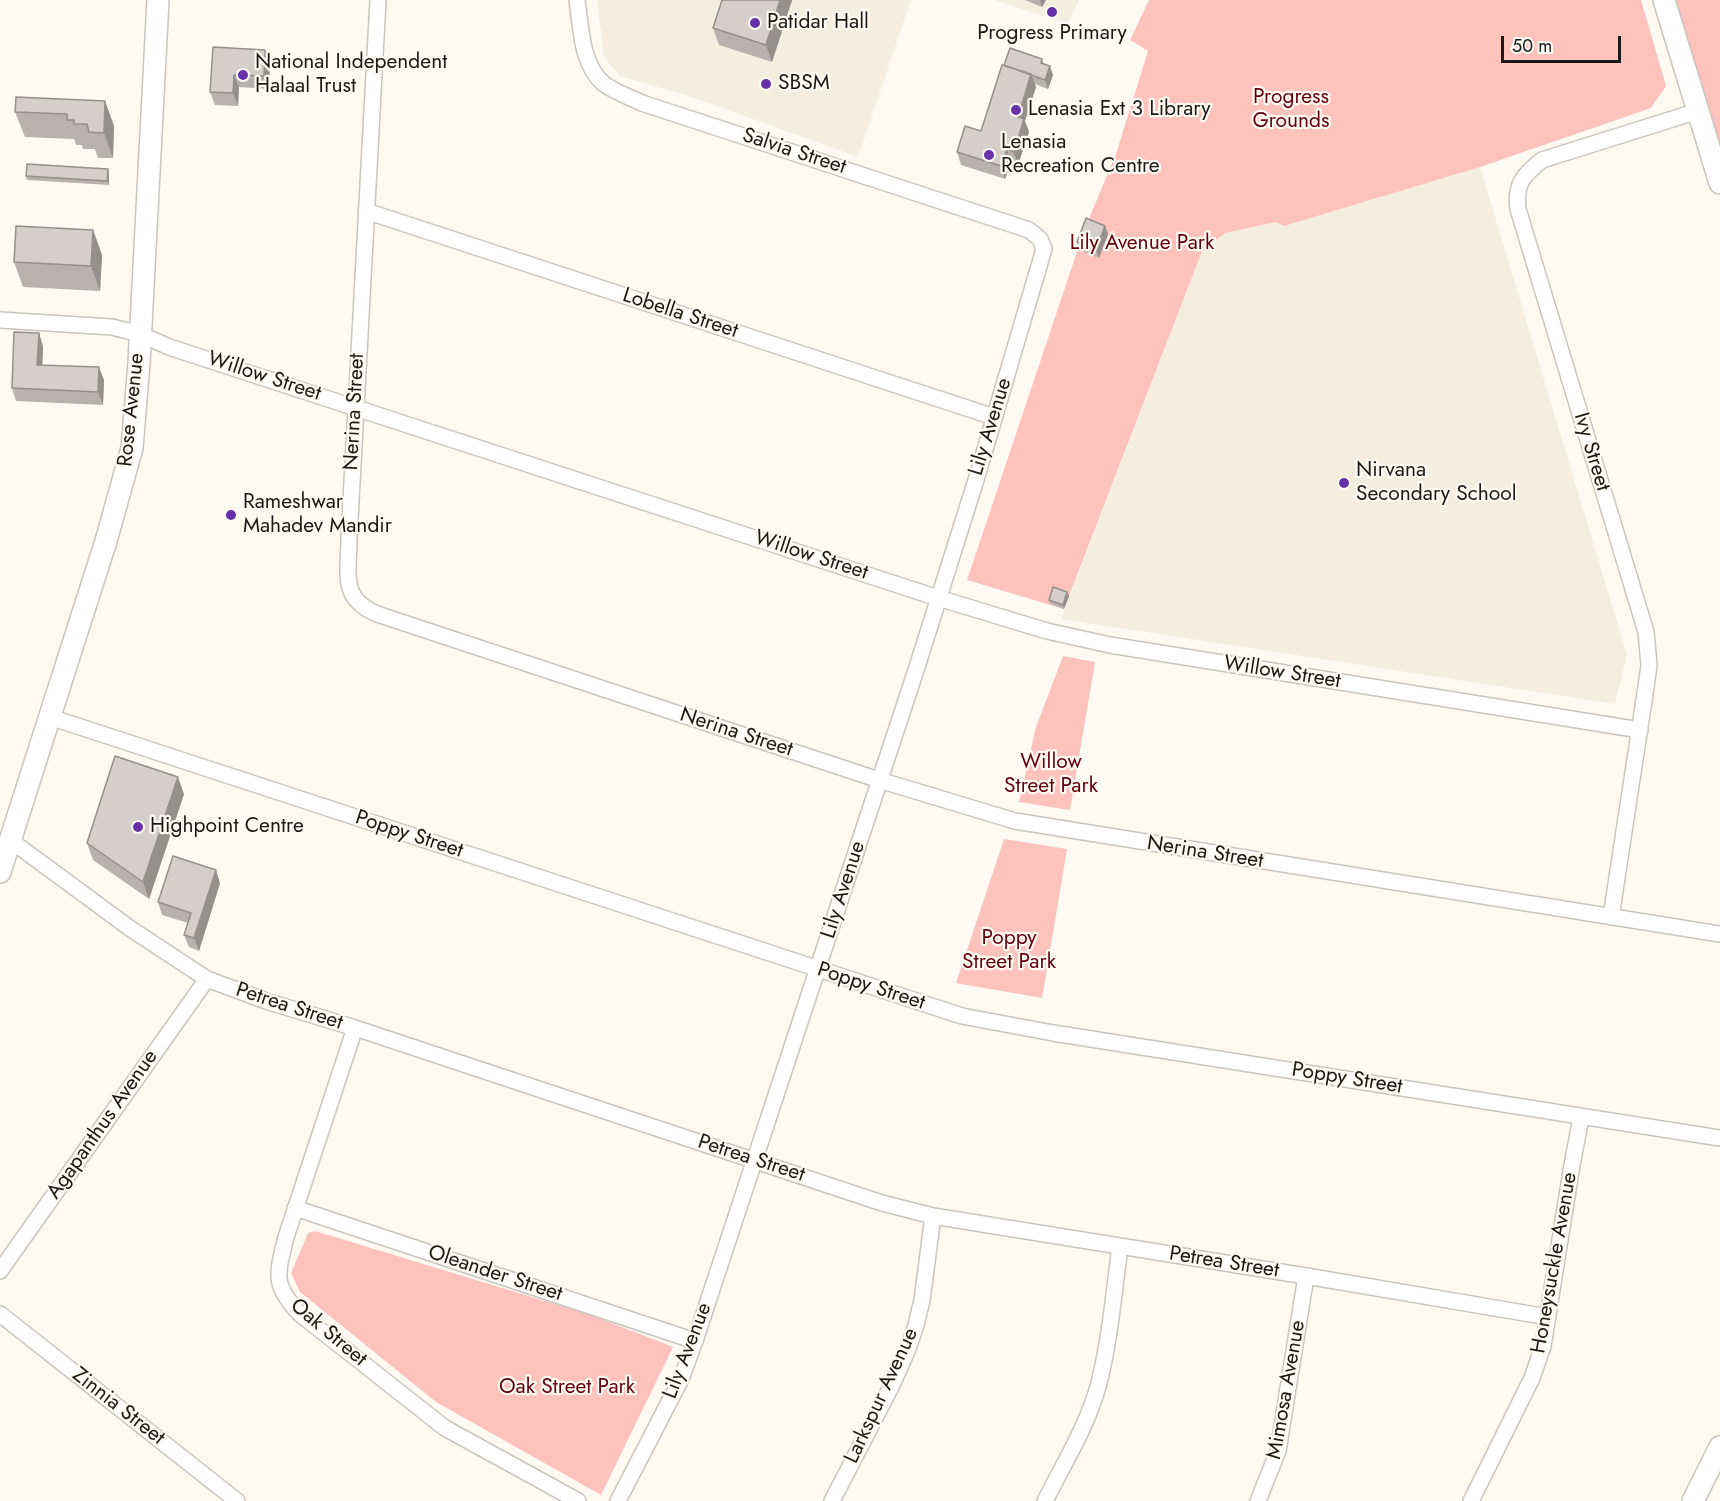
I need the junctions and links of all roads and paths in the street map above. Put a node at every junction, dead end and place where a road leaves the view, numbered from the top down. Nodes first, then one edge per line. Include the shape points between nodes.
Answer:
1 (158, 0) edge
2 (378, 0) edge
3 (578, 0) edge
4 (1664, 0) edge
5 (1698, 111) junction
6 (1720, 183) edge
7 (366, 211) junction
8 (1039, 268) joint
9 (0, 320) edge
10 (140, 334) junction
11 (355, 407) junction
12 (994, 417) junction
13 (938, 598) junction
14 (50, 717) junction
15 (1640, 730) junction
16 (879, 780) junction
17 (10, 840) junction
18 (0, 872) edge
19 (1611, 917) junction
20 (1720, 934) edge
21 (818, 969) junction
22 (207, 979) junction
23 (355, 1028) junction
24 (1581, 1118) junction
25 (1720, 1138) edge
26 (755, 1160) junction
27 (295, 1208) junction
28 (933, 1216) junction
29 (1120, 1246) junction
30 (0, 1271) edge
31 (1306, 1276) junction
32 (0, 1314) edge
33 (1548, 1317) junction
34 (695, 1341) junction
35 (1720, 1447) edge
36 (237, 1501) edge
37 (578, 1501) edge
38 (618, 1501) edge
39 (832, 1501) edge
40 (1045, 1501) edge
41 (1258, 1501) edge
42 (1471, 1501) edge
43 (1693, 1501) edge

1 - 10 street, Rose Avenue
2 - 7 street, Nerina Street
3 - 8 street, Salvia Street via 584,49 590,64 597,77 620,94 1029,230 1044,245
4 - 5 street
5 - 6 street
5 - 15 street, Ivy Street via 1542,160 1524,176 1518,188 1518,209 1646,632 1649,665
7 - 11 street, Nerina Street
7 - 12 street, Lobella Street
8 - 12 street, Lily Avenue
9 - 10 street, Willow Street via 112,327
10 - 11 street, Willow Street
10 - 14 street, Rose Avenue via 128,465
11 - 13 street, Willow Street
11 - 16 street, Nerina Street via 349,580 350,592 360,606
12 - 13 street, Lily Avenue
13 - 15 street, Willow Street via 1110,645
13 - 16 street, Lily Avenue
14 - 17 street, Rose Avenue
14 - 21 street, Poppy Street
15 - 19 street, Ivy Street
16 - 19 street, Nerina Street via 1034,826
16 - 21 street, Lily Avenue
17 - 18 street, Rose Avenue
17 - 22 street, Petrea Street
19 - 20 street, Nerina Street
21 - 24 street, Poppy Street via 962,1016 992,1022
21 - 26 street, Lily Avenue
22 - 23 street, Petrea Street
22 - 30 street, Agapanthus Avenue
23 - 26 street, Petrea Street
23 - 27 street, Oak Street
24 - 25 street, Poppy Street
24 - 33 street, Honeysuckle Avenue
26 - 28 street, Petrea Street
26 - 34 street, Lily Avenue
27 - 34 street, Oleander Street
27 - 37 street, Oak Street via 278,1281 287,1300 300,1314 445,1428
28 - 29 street, Petrea Street
28 - 39 street, Larkspur Avenue via 922,1300 908,1349
29 - 31 street, Petrea Street
29 - 40 street via 1099,1383 1081,1430
31 - 33 street, Petrea Street
31 - 41 street, Mimosa Avenue via 1278,1451
32 - 36 street, Zinnia Street
33 - 42 street, Honeysuckle Avenue via 1544,1346 1532,1378
34 - 38 street, Lily Avenue via 681,1379
35 - 43 street

